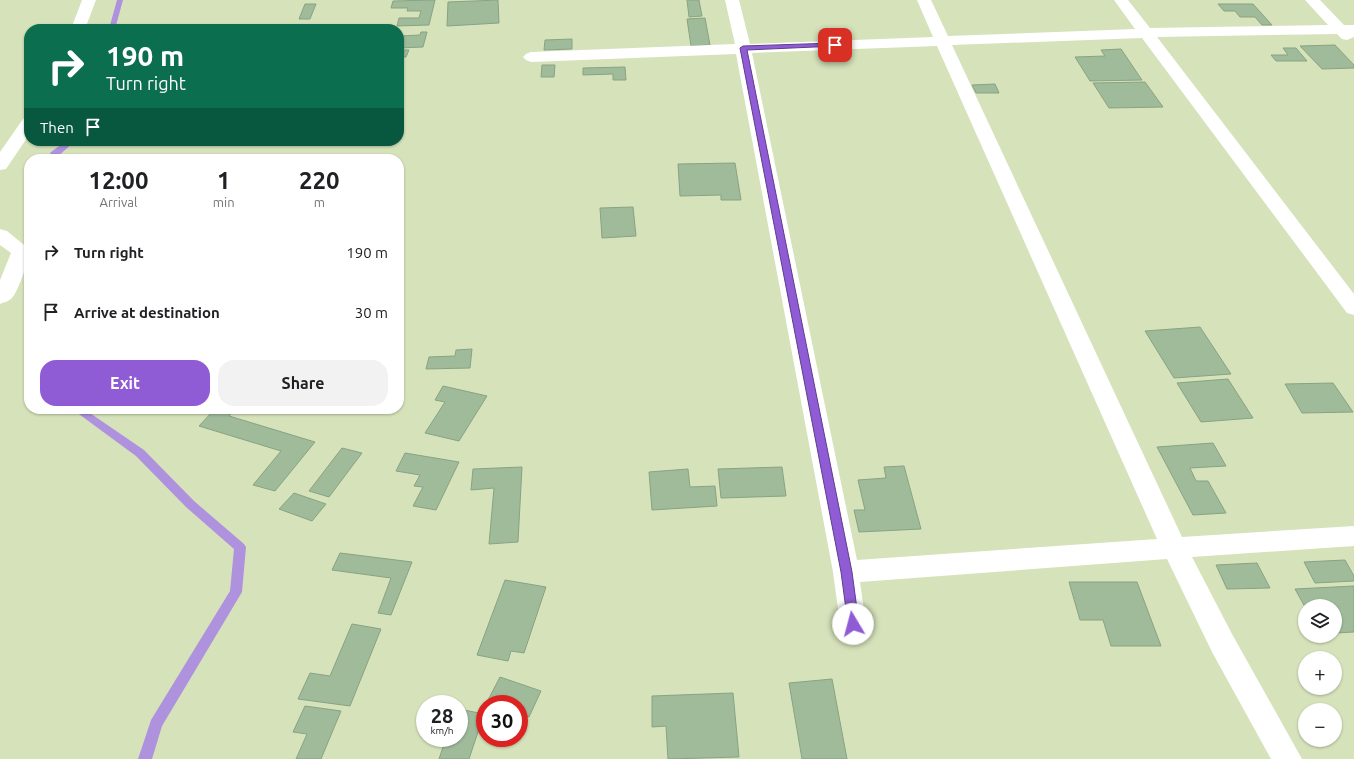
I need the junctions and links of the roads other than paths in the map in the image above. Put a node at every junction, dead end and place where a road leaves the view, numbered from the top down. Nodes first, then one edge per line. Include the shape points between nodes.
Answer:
1 (89, 0) edge
2 (732, 0) edge
3 (924, 0) edge
4 (1121, 0) edge
5 (1312, 0) edge
6 (80, 24) edge
7 (1347, 29) edge
8 (1146, 33) junction
9 (943, 41) junction
10 (1354, 42) edge
11 (743, 48) junction
12 (531, 57) dead end
13 (24, 130) edge
14 (0, 165) edge
15 (0, 235) edge
16 (0, 297) edge
17 (1354, 308) edge
18 (1354, 536) edge
19 (1174, 548) junction
20 (846, 572) junction
21 (853, 624) dead end
22 (1287, 759) edge

1 - 6 street
2 - 11 street
3 - 9 street
4 - 8 street
5 - 7 street
7 - 8 street
7 - 10 street
8 - 9 street
8 - 17 street
9 - 11 street
9 - 19 street
11 - 12 street
11 - 20 street
13 - 14 street
15 - 16 street via 21,252 5,293
18 - 19 street
19 - 20 street
19 - 22 street via 1222,643
20 - 21 street

